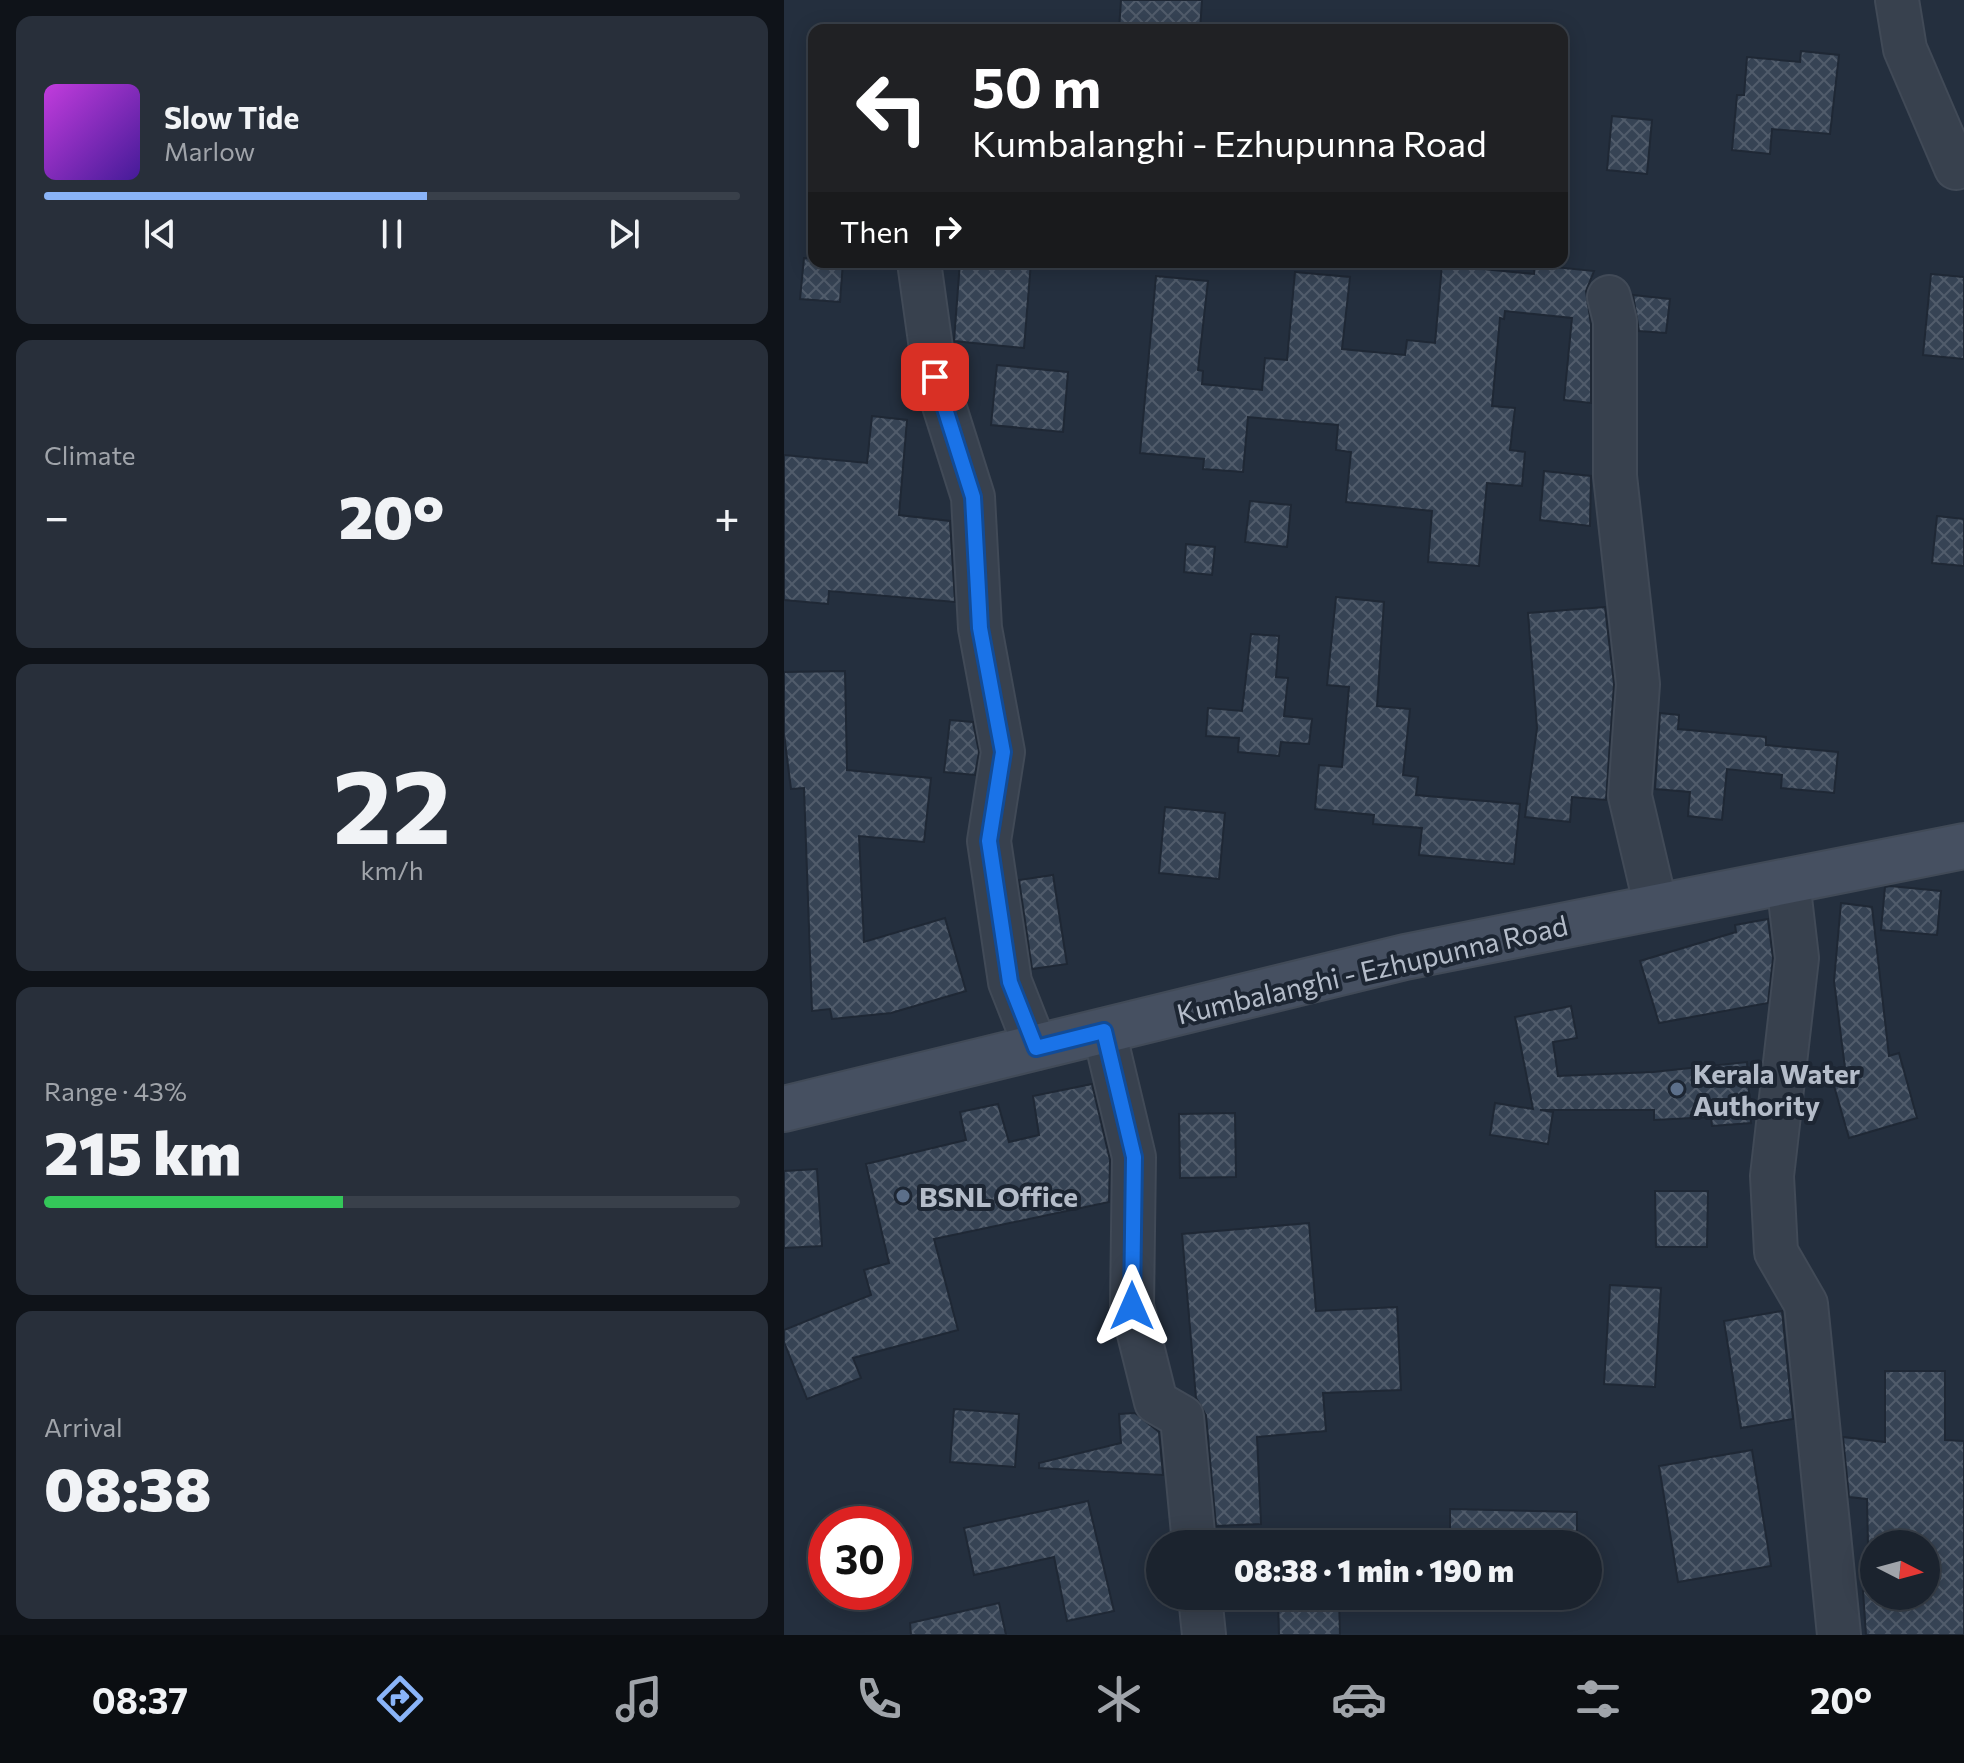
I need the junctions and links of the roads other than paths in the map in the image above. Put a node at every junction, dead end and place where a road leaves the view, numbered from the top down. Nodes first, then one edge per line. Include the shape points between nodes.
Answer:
1 (1897, 0) edge
2 (1961, 175) edge
3 (920, 268) edge
4 (1609, 297) dead end
5 (1964, 846) edge
6 (1788, 881) junction
7 (1656, 907) junction
8 (1104, 1031) junction
9 (1036, 1048) junction
10 (784, 1109) edge
11 (1193, 1530) edge
12 (1201, 1610) edge
13 (1204, 1635) edge
14 (1839, 1635) edge

1 - 2 street via 1905,49
3 - 9 street via 935,377 973,497 980,628 1003,752 989,841 1010,982
4 - 7 street via 1615,321 1615,476 1638,684 1630,796
5 - 6 main road, Kumbalanghi - Ezhupunna Road
6 - 7 main road, Kumbalanghi - Ezhupunna Road
6 - 14 street via 1797,958 1772,1176 1776,1252 1806,1304
7 - 8 main road, Kumbalanghi - Ezhupunna Road via 1405,957
8 - 9 main road, Kumbalanghi - Ezhupunna Road
8 - 11 street via 1134,1157 1132,1306 1156,1402 1182,1417
9 - 10 main road, Kumbalanghi - Ezhupunna Road
12 - 13 street

